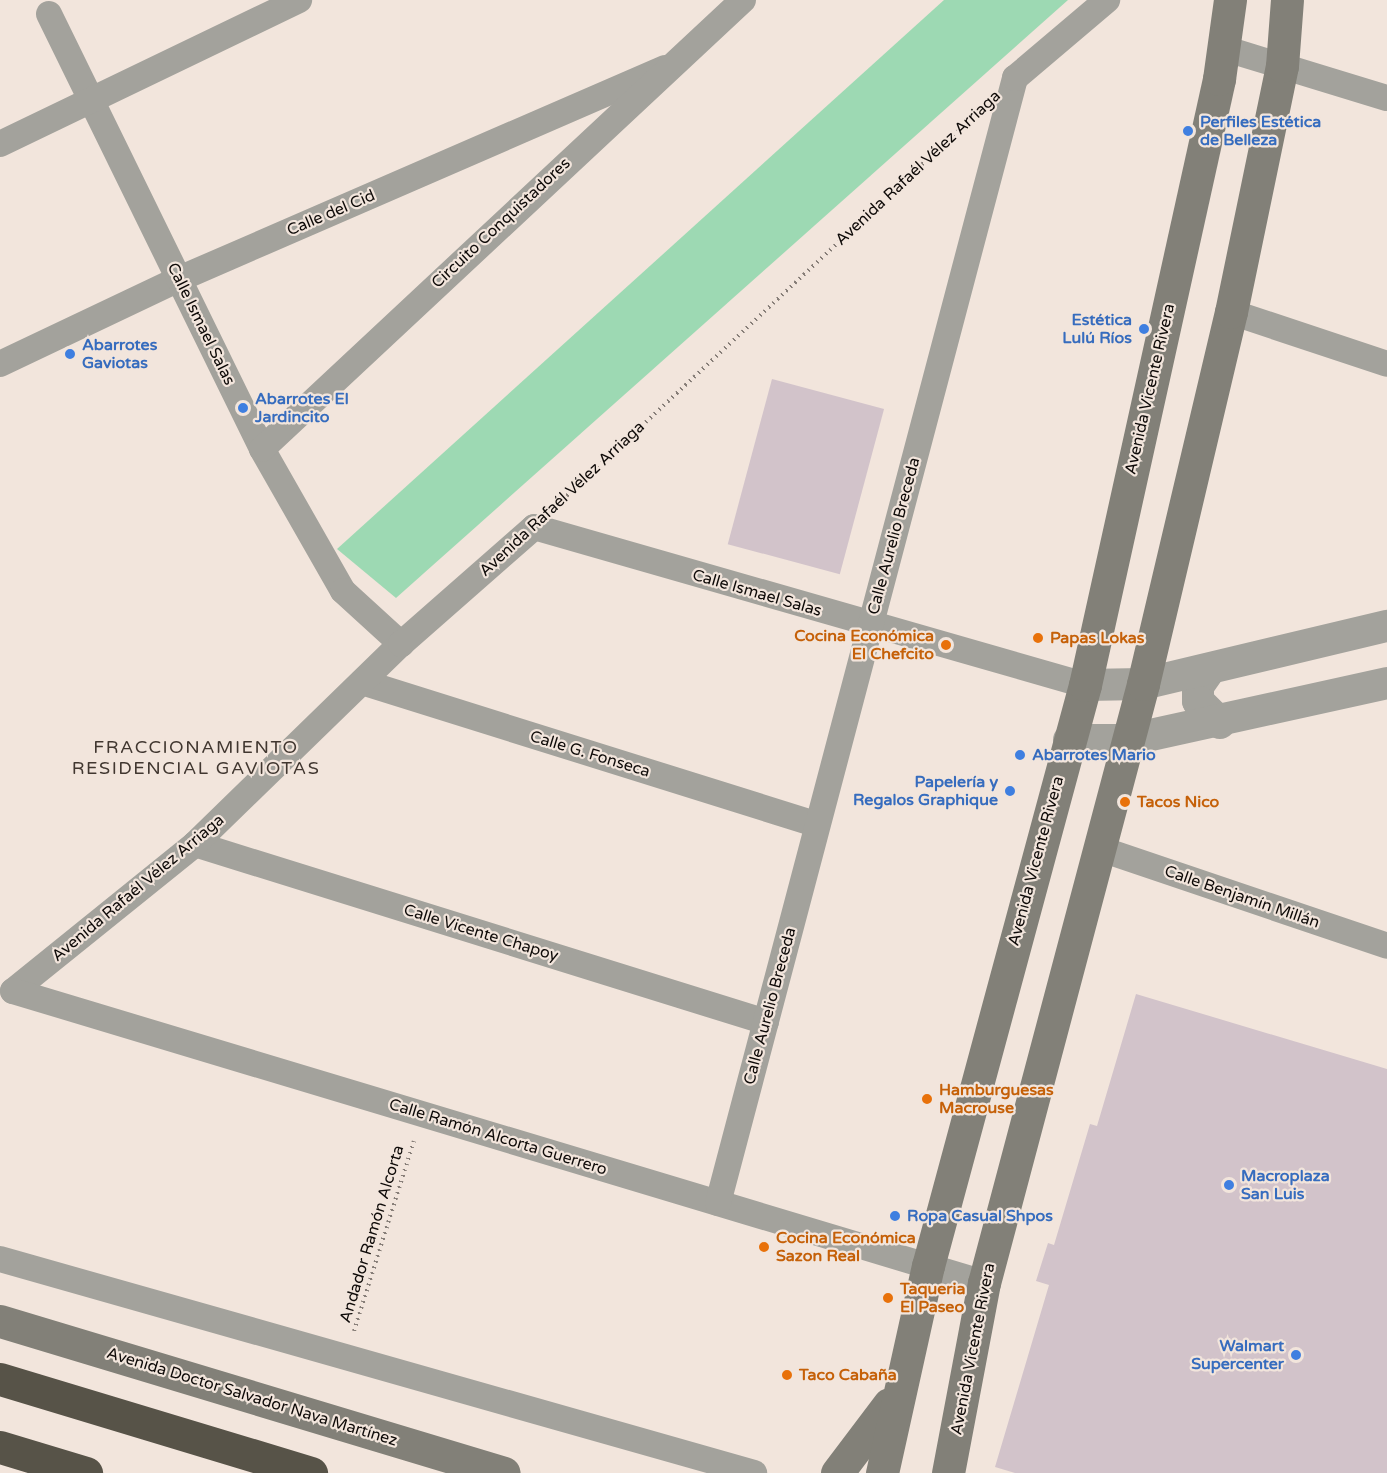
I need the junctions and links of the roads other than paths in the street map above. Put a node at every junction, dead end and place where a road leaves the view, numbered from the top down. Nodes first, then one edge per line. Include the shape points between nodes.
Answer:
1 (299, 0) edge
2 (743, 0) edge
3 (1107, 0) edge
4 (1230, 0) edge
5 (1287, 0) edge
6 (49, 14) dead end
7 (1223, 48) junction
8 (1282, 66) junction
9 (665, 68) junction
10 (1014, 78) joint
11 (1387, 98) edge
12 (91, 99) junction
13 (0, 144) edge
14 (179, 279) junction
15 (1232, 312) junction
16 (0, 364) edge
17 (1387, 364) edge
18 (262, 449) junction
19 (534, 527) joint
20 (870, 626) junction
21 (1387, 626) edge
22 (396, 640) junction
23 (1210, 669) junction
24 (363, 682) junction
25 (1387, 683) edge
26 (1143, 684) junction
27 (1085, 686) junction
28 (1220, 723) junction
29 (1069, 740) junction
30 (1128, 740) junction
31 (818, 825) junction
32 (195, 844) junction
33 (1098, 848) junction
34 (1387, 946) edge
35 (13, 991) joint
36 (766, 1022) junction
37 (718, 1203) junction
38 (0, 1259) edge
39 (928, 1266) junction
40 (984, 1283) junction
41 (0, 1321) edge
42 (0, 1379) edge
43 (900, 1387) junction
44 (0, 1447) edge
45 (952, 1468) edge
46 (86, 1473) edge
47 (311, 1473) edge
48 (504, 1473) edge
49 (754, 1473) edge
50 (837, 1473) edge
51 (882, 1473) edge

1 - 12 street
2 - 9 street, Circuito Conquistadores
3 - 10 street, Avenida Rafaél Vélez Arriaga
4 - 7 main road, Avenida Vicente Rivera
5 - 8 main road, Avenida Vicente Rivera
6 - 12 street, Calle Ismael Salas
7 - 8 street
7 - 27 main road, Avenida Vicente Rivera
8 - 11 street
8 - 15 main road, Avenida Vicente Rivera
9 - 14 street, Calle del Cid
9 - 18 street, Circuito Conquistadores
10 - 20 street, Calle Aurelio Breceda
12 - 13 street
12 - 14 street, Calle Ismael Salas
14 - 16 street, Calle del Cid
14 - 18 street, Calle Ismael Salas
15 - 17 street
15 - 26 main road, Avenida Vicente Rivera
18 - 22 street, Calle Ismael Salas via 343,591
19 - 20 street, Calle Ismael Salas
19 - 22 street, Avenida Rafaél Vélez Arriaga
20 - 27 street, Calle Ismael Salas
20 - 31 street, Calle Aurelio Breceda
21 - 23 street
22 - 24 street, Avenida Rafaél Vélez Arriaga
23 - 26 street
23 - 28 street via 1198,686 1198,701
24 - 31 street, Calle G. Fonseca
24 - 32 street, Avenida Rafaél Vélez Arriaga
25 - 28 street
26 - 27 street
26 - 30 main road, Avenida Vicente Rivera
27 - 29 main road, Avenida Vicente Rivera
28 - 30 street
29 - 30 street
29 - 39 main road, Avenida Vicente Rivera
30 - 33 main road, Avenida Vicente Rivera
31 - 36 street, Calle Aurelio Breceda
32 - 35 street, Avenida Rafaél Vélez Arriaga
32 - 36 street, Calle Vicente Chapoy
33 - 34 street, Calle Benjamín Millán
33 - 40 main road, Avenida Vicente Rivera
35 - 37 street, Calle Ramón Alcorta Guerrero
36 - 37 street, Calle Aurelio Breceda
37 - 39 street, Calle Ramón Alcorta Guerrero
38 - 49 street
39 - 40 street, Calle Ramón Alcorta Guerrero
39 - 43 main road, Avenida Vicente Rivera
40 - 45 main road, Avenida Vicente Rivera
41 - 48 main road, Avenida Doctor Salvador Nava Martínez
42 - 47 highway
43 - 50 main road via 859,1450
43 - 51 main road, Avenida Vicente Rivera
44 - 46 highway

